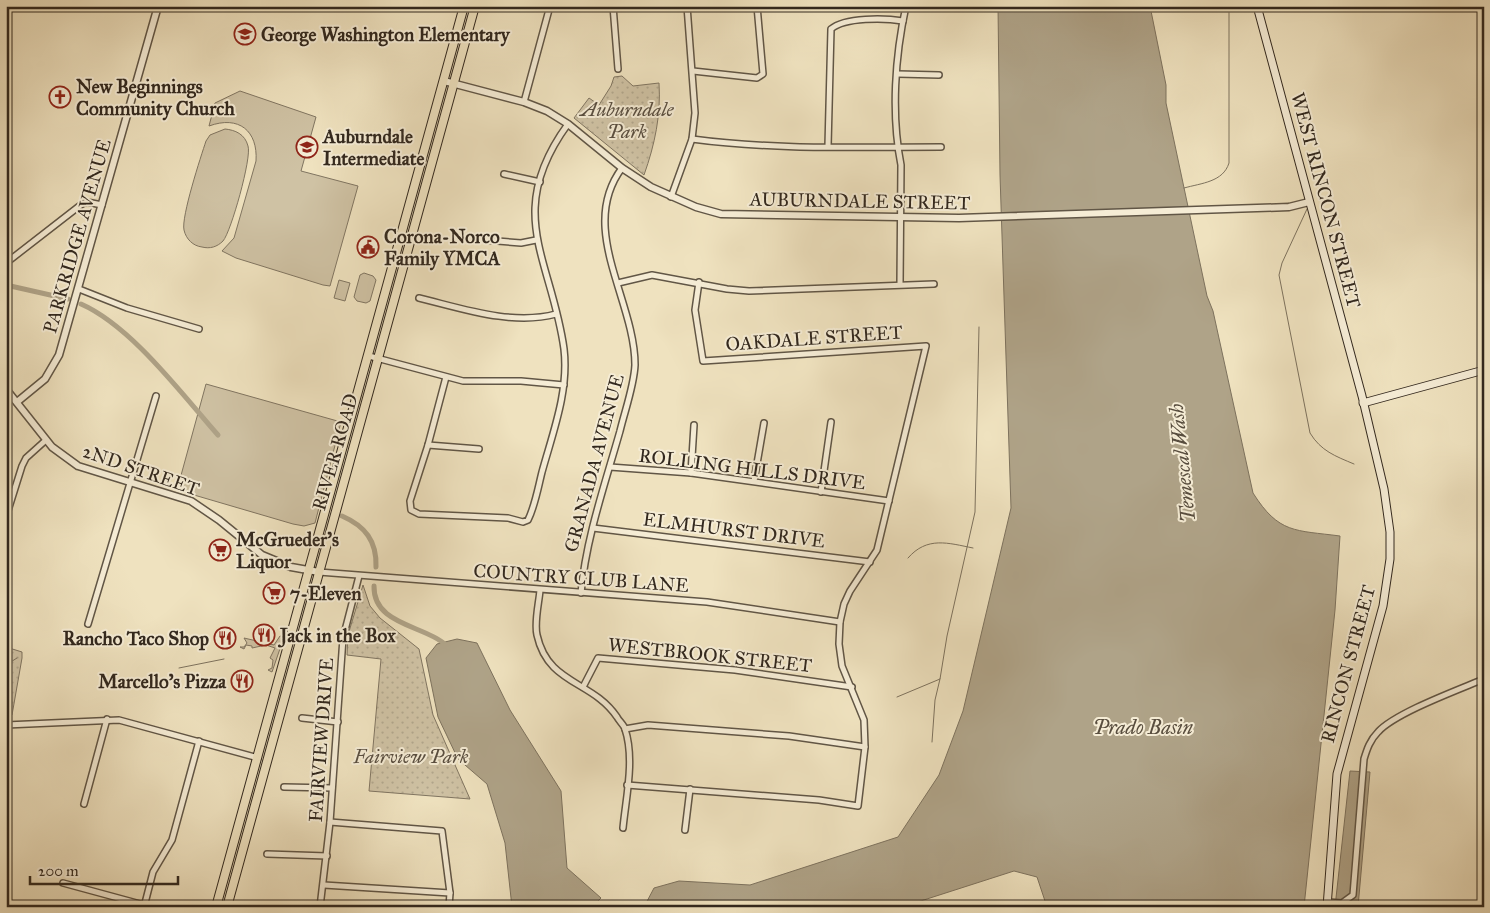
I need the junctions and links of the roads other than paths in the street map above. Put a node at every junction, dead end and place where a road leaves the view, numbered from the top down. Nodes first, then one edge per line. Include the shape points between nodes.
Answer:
1 (158, 6) edge
2 (464, 6) edge
3 (475, 6) edge
4 (550, 6) edge
5 (570, 6) edge
6 (593, 6) edge
7 (613, 6) edge
8 (687, 6) edge
9 (757, 6) edge
10 (906, 6) edge
11 (1257, 6) edge
12 (903, 21) junction
13 (618, 69) dead end
14 (693, 71) junction
15 (898, 74) junction
16 (939, 75) dead end
17 (444, 81) junction
18 (454, 83) junction
19 (524, 102) junction
20 (568, 124) junction
21 (692, 139) junction
22 (828, 146) junction
23 (898, 147) junction
24 (941, 147) dead end
25 (622, 168) junction
26 (504, 174) dead end
27 (540, 182) junction
28 (671, 196) junction
29 (1309, 202) junction
30 (102, 205) junction
31 (901, 218) junction
32 (485, 240) dead end
33 (536, 240) junction
34 (6, 263) edge
35 (699, 282) junction
36 (618, 283) junction
37 (900, 284) junction
38 (934, 284) dead end
39 (79, 290) junction
40 (419, 298) dead end
41 (556, 314) junction
42 (199, 329) dead end
43 (369, 356) junction
44 (379, 358) junction
45 (1484, 370) edge
46 (446, 377) junction
47 (564, 385) junction
48 (6, 389) edge
49 (156, 396) dead end
50 (17, 402) junction
51 (1363, 403) junction
52 (832, 422) dead end
53 (764, 423) dead end
54 (694, 425) dead end
55 (46, 440) junction
56 (428, 445) junction
57 (479, 449) dead end
58 (610, 467) junction
59 (691, 473) junction
60 (754, 481) junction
61 (129, 483) junction
62 (821, 492) junction
63 (889, 502) junction
64 (6, 517) edge
65 (594, 528) junction
66 (870, 562) junction
67 (310, 570) junction
68 (319, 572) junction
69 (359, 576) junction
70 (540, 590) junction
71 (581, 593) junction
72 (840, 622) junction
73 (88, 624) dead end
74 (1484, 679) edge
75 (582, 687) junction
76 (852, 687) junction
77 (302, 718) dead end
78 (108, 719) junction
79 (338, 722) junction
80 (6, 725) edge
81 (625, 728) junction
82 (200, 741) junction
83 (865, 747) junction
84 (258, 758) junction
85 (628, 785) junction
86 (284, 787) dead end
87 (332, 788) junction
88 (690, 789) junction
89 (84, 804) dead end
90 (330, 822) junction
91 (623, 828) dead end
92 (685, 830) dead end
93 (267, 854) dead end
94 (327, 856) junction
95 (63, 883) dead end
96 (324, 885) junction
97 (450, 893) junction
98 (1328, 904) edge
99 (144, 906) edge
100 (216, 907) edge
101 (227, 907) edge
102 (320, 907) edge
103 (449, 907) edge

1 - 30 street, PARKRIDGE AVENUE
2 - 17 main road, RIVER ROAD
3 - 18 main road, RIVER ROAD
4 - 19 street
5 - 6 street
7 - 13 street
8 - 14 street
9 - 14 street via 763,74 758,78
10 - 12 street
11 - 29 main road, WEST RINCON STREET
12 - 15 street
12 - 22 street via 867,20 831,29
14 - 21 street
15 - 16 street
15 - 23 street
17 - 18 street, AUBURNDALE STREET
17 - 43 main road, RIVER ROAD
18 - 19 street, AUBURNDALE STREET
18 - 44 main road, RIVER ROAD
19 - 20 street, AUBURNDALE STREET
20 - 25 street, AUBURNDALE STREET
20 - 27 street via 549,155
21 - 22 street
21 - 28 street
22 - 23 street
23 - 24 street
23 - 31 street
25 - 28 street, AUBURNDALE STREET
25 - 36 street, GRANADA AVENUE via 610,186 604,215 610,258
26 - 27 street
27 - 33 street via 534,221
28 - 31 street, AUBURNDALE STREET via 704,210 730,215
29 - 31 street, AUBURNDALE STREET via 1289,207
29 - 51 main road, WEST RINCON STREET
30 - 34 street via 82,204
30 - 39 street, PARKRIDGE AVENUE
31 - 37 street
32 - 33 street via 521,243
33 - 41 street
35 - 36 street via 652,276
35 - 37 street via 749,291
35 - 63 street, OAKDALE STREET via 695,310 703,361 926,346
36 - 58 street, GRANADA AVENUE via 633,336 635,366
37 - 38 street
39 - 42 street
39 - 50 street, PARKRIDGE AVENUE via 56,364 45,379
40 - 41 street via 500,316
41 - 47 street via 564,350
43 - 44 street
43 - 67 main road, RIVER ROAD
44 - 46 street
44 - 68 main road, RIVER ROAD
45 - 51 main road
46 - 47 street via 477,382 521,381
46 - 56 street
47 - 56 street via 528,520 419,514 411,510 410,501
48 - 50 street, 2ND STREET
49 - 61 street
50 - 55 street, 2ND STREET
51 - 98 main road, RINCON STREET via 1386,499 1390,559 1384,606 1338,766
52 - 62 street
53 - 60 street
54 - 59 street
55 - 61 street, 2ND STREET via 78,466
55 - 64 street via 26,458
56 - 57 street
58 - 59 street, ROLLING HILLS DRIVE
58 - 65 street, GRANADA AVENUE
59 - 60 street, ROLLING HILLS DRIVE
60 - 62 street, ROLLING HILLS DRIVE
61 - 67 street, 2ND STREET via 197,504 262,555 291,567
61 - 73 street
62 - 63 street, ROLLING HILLS DRIVE
63 - 66 street via 877,550
65 - 66 street, ELMHURST DRIVE
65 - 71 street, GRANADA AVENUE via 584,560
66 - 72 street via 850,591
67 - 68 street, 2ND STREET
67 - 84 main road, RIVER ROAD
68 - 69 street, COUNTRY CLUB LANE
68 - 101 main road, RIVER ROAD
69 - 70 street, COUNTRY CLUB LANE
69 - 79 street, FAIRVIEW DRIVE via 343,638
70 - 71 street, COUNTRY CLUB LANE
70 - 75 street via 536,634 542,652 552,668
71 - 72 street, COUNTRY CLUB LANE via 707,602
72 - 76 street via 840,655
74 - 98 street via 1393,720 1369,743 1364,760 1353,895 1342,903
75 - 76 street, WESTBROOK STREET via 598,658 735,670
75 - 81 street via 608,704
76 - 83 street via 864,720
77 - 79 street
78 - 80 street
78 - 82 street
78 - 89 street
79 - 87 street, FAIRVIEW DRIVE
81 - 83 street via 648,725 770,734
81 - 85 street via 629,755
82 - 84 street
82 - 99 street via 172,840 153,872
83 - 88 street via 858,806
84 - 100 main road, RIVER ROAD
85 - 88 street
85 - 91 street
86 - 87 street
87 - 90 street, FAIRVIEW DRIVE
88 - 92 street
90 - 94 street, FAIRVIEW DRIVE
90 - 97 street via 442,831
93 - 94 street
94 - 96 street, FAIRVIEW DRIVE
95 - 99 street
96 - 97 street
96 - 102 street, FAIRVIEW DRIVE
97 - 103 street

